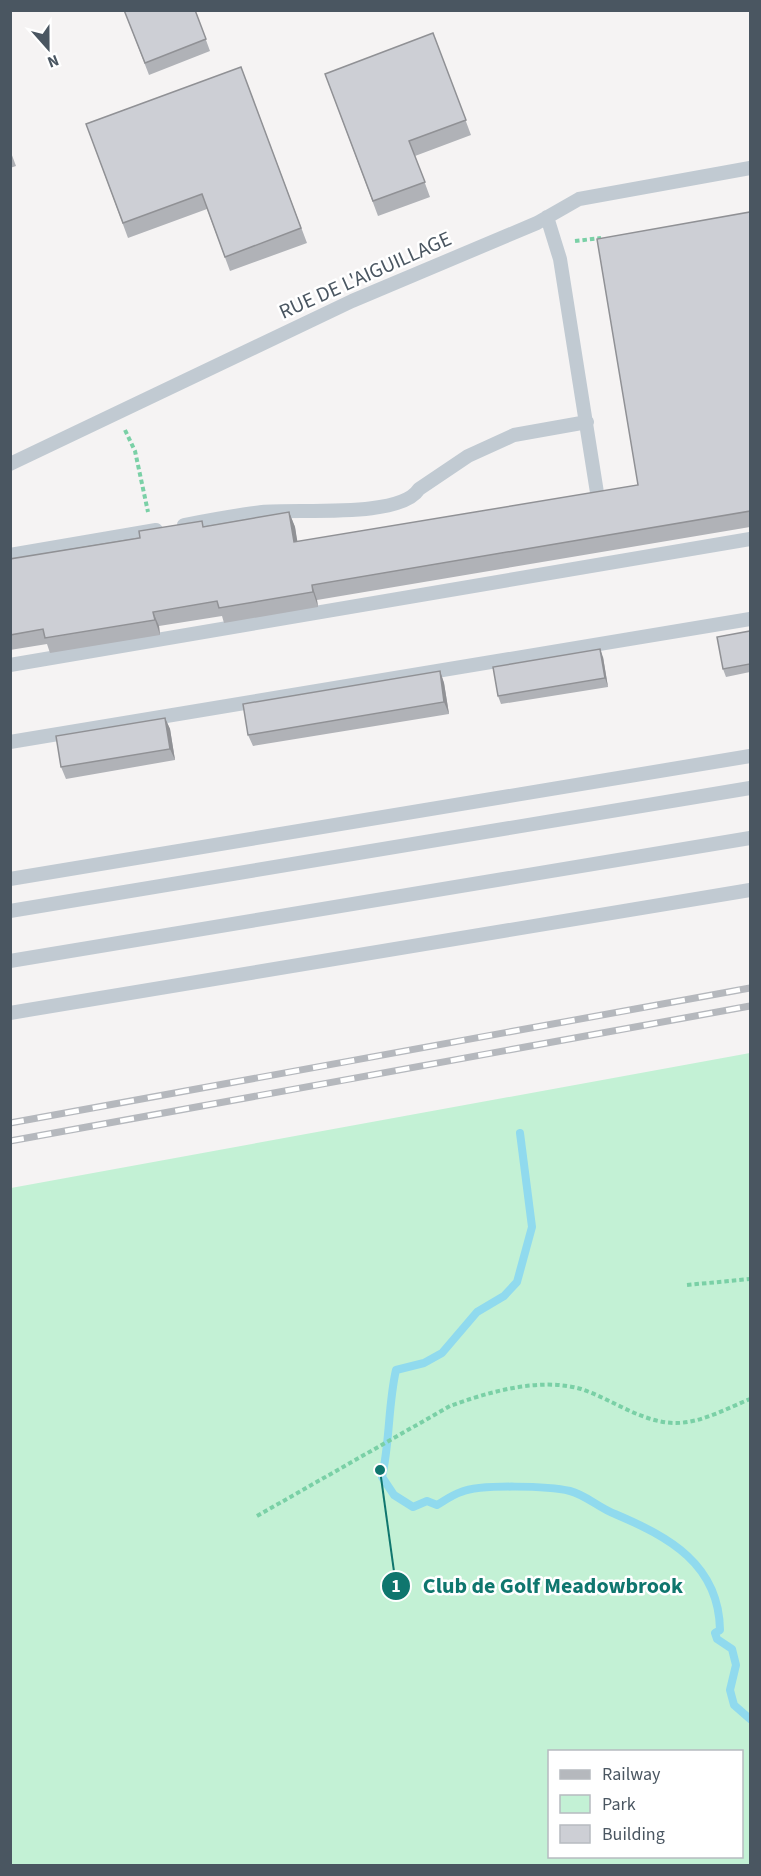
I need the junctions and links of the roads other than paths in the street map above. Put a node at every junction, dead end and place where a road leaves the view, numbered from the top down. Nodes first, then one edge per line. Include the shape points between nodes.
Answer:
1 (750, 168) edge
2 (547, 217) junction
3 (587, 422) junction
4 (10, 464) edge
5 (598, 499) edge
6 (750, 539) edge
7 (10, 555) edge
8 (750, 619) edge
9 (10, 665) edge
10 (10, 742) edge
11 (750, 756) edge
12 (750, 788) edge
13 (750, 838) edge
14 (10, 879) edge
15 (750, 890) edge
16 (10, 911) edge
17 (10, 961) edge
18 (10, 1013) edge

1 - 2 lane, RUE DE L'AIGUILLAGE via 592,195
2 - 3 lane via 556,242
2 - 4 lane, RUE DE L'AIGUILLAGE via 383,287
3 - 5 lane
3 - 7 lane via 514,435 468,456 418,489 414,496 395,503 354,510 263,511
6 - 9 lane
8 - 10 lane
11 - 14 lane
12 - 16 lane
13 - 17 lane
15 - 18 lane

